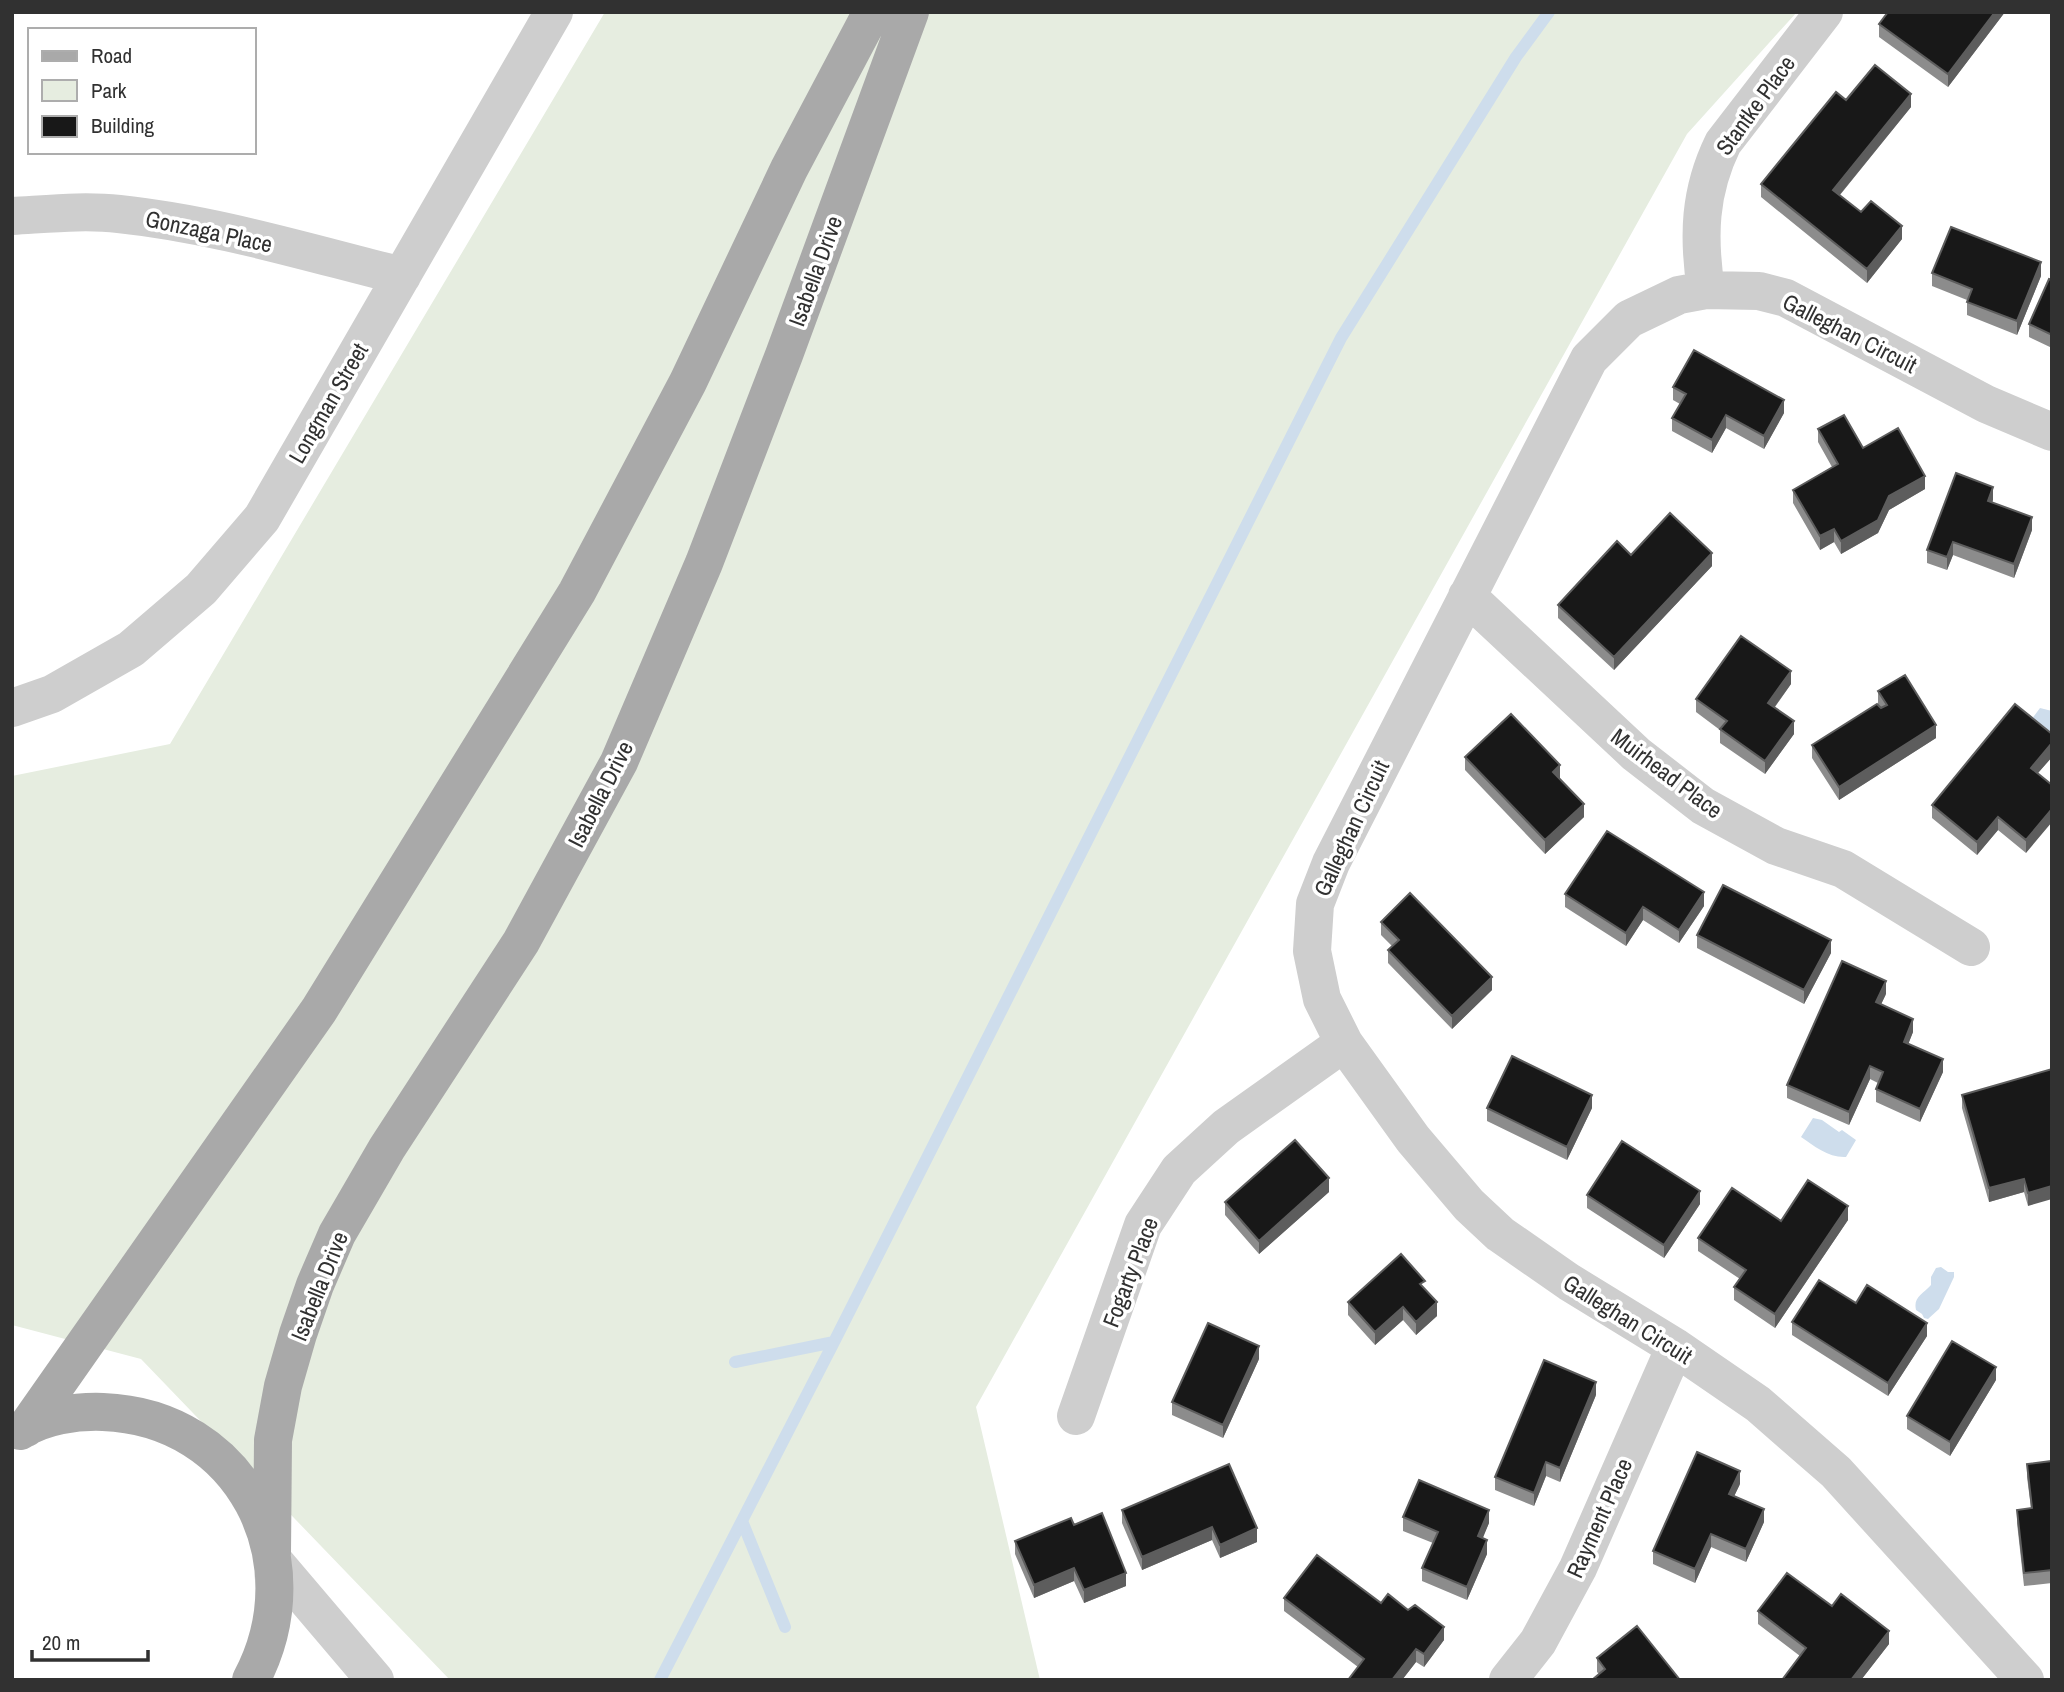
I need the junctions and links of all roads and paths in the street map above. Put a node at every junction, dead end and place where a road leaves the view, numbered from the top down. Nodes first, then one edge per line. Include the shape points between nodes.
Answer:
1 (554, 12) edge
2 (872, 12) edge
3 (910, 12) edge
4 (1824, 12) edge
5 (12, 216) edge
6 (402, 276) junction
7 (1706, 290) junction
8 (2052, 432) edge
9 (1467, 596) junction
10 (12, 708) edge
11 (1970, 947) dead end
12 (1344, 1043) junction
13 (1675, 1347) junction
14 (1076, 1416) dead end
15 (19, 1430) edge
16 (273, 1557) junction
17 (251, 1680) edge
18 (376, 1680) edge
19 (1508, 1680) edge
20 (2025, 1680) edge

1 - 6 street, Longman Street
2 - 15 main road via 789,169 688,382 576,592 319,1010
3 - 16 main road, Isabella Drive via 704,562 619,762 522,942 387,1147 337,1234 315,1285 283,1386 273,1440
4 - 7 street, Stantke Place via 1723,143 1713,163 1701,209
5 - 6 street, Gonzaga Place via 78,211 143,217
6 - 10 street, Longman Street via 262,518 201,589 131,649 52,694
7 - 8 street, Galleghan Circuit via 1759,291 1786,298 1986,404
7 - 9 street, Galleghan Circuit via 1679,295 1629,319 1589,359
9 - 11 street, Muirhead Place via 1636,754 1703,806 1776,846 1843,869
9 - 12 street, Galleghan Circuit via 1331,863 1315,904 1312,951 1322,999
12 - 13 street, Galleghan Circuit via 1413,1139 1492,1227 1569,1282
12 - 14 street, Fogarty Place via 1226,1128 1179,1170 1143,1225
13 - 19 street, Rayment Place via 1578,1568 1538,1642
13 - 20 street, Galleghan Circuit via 1758,1404 1836,1472
15 - 16 main road via 86,1412 149,1419 178,1431 205,1447 249,1494
16 - 17 main road via 274,1618
16 - 18 street

